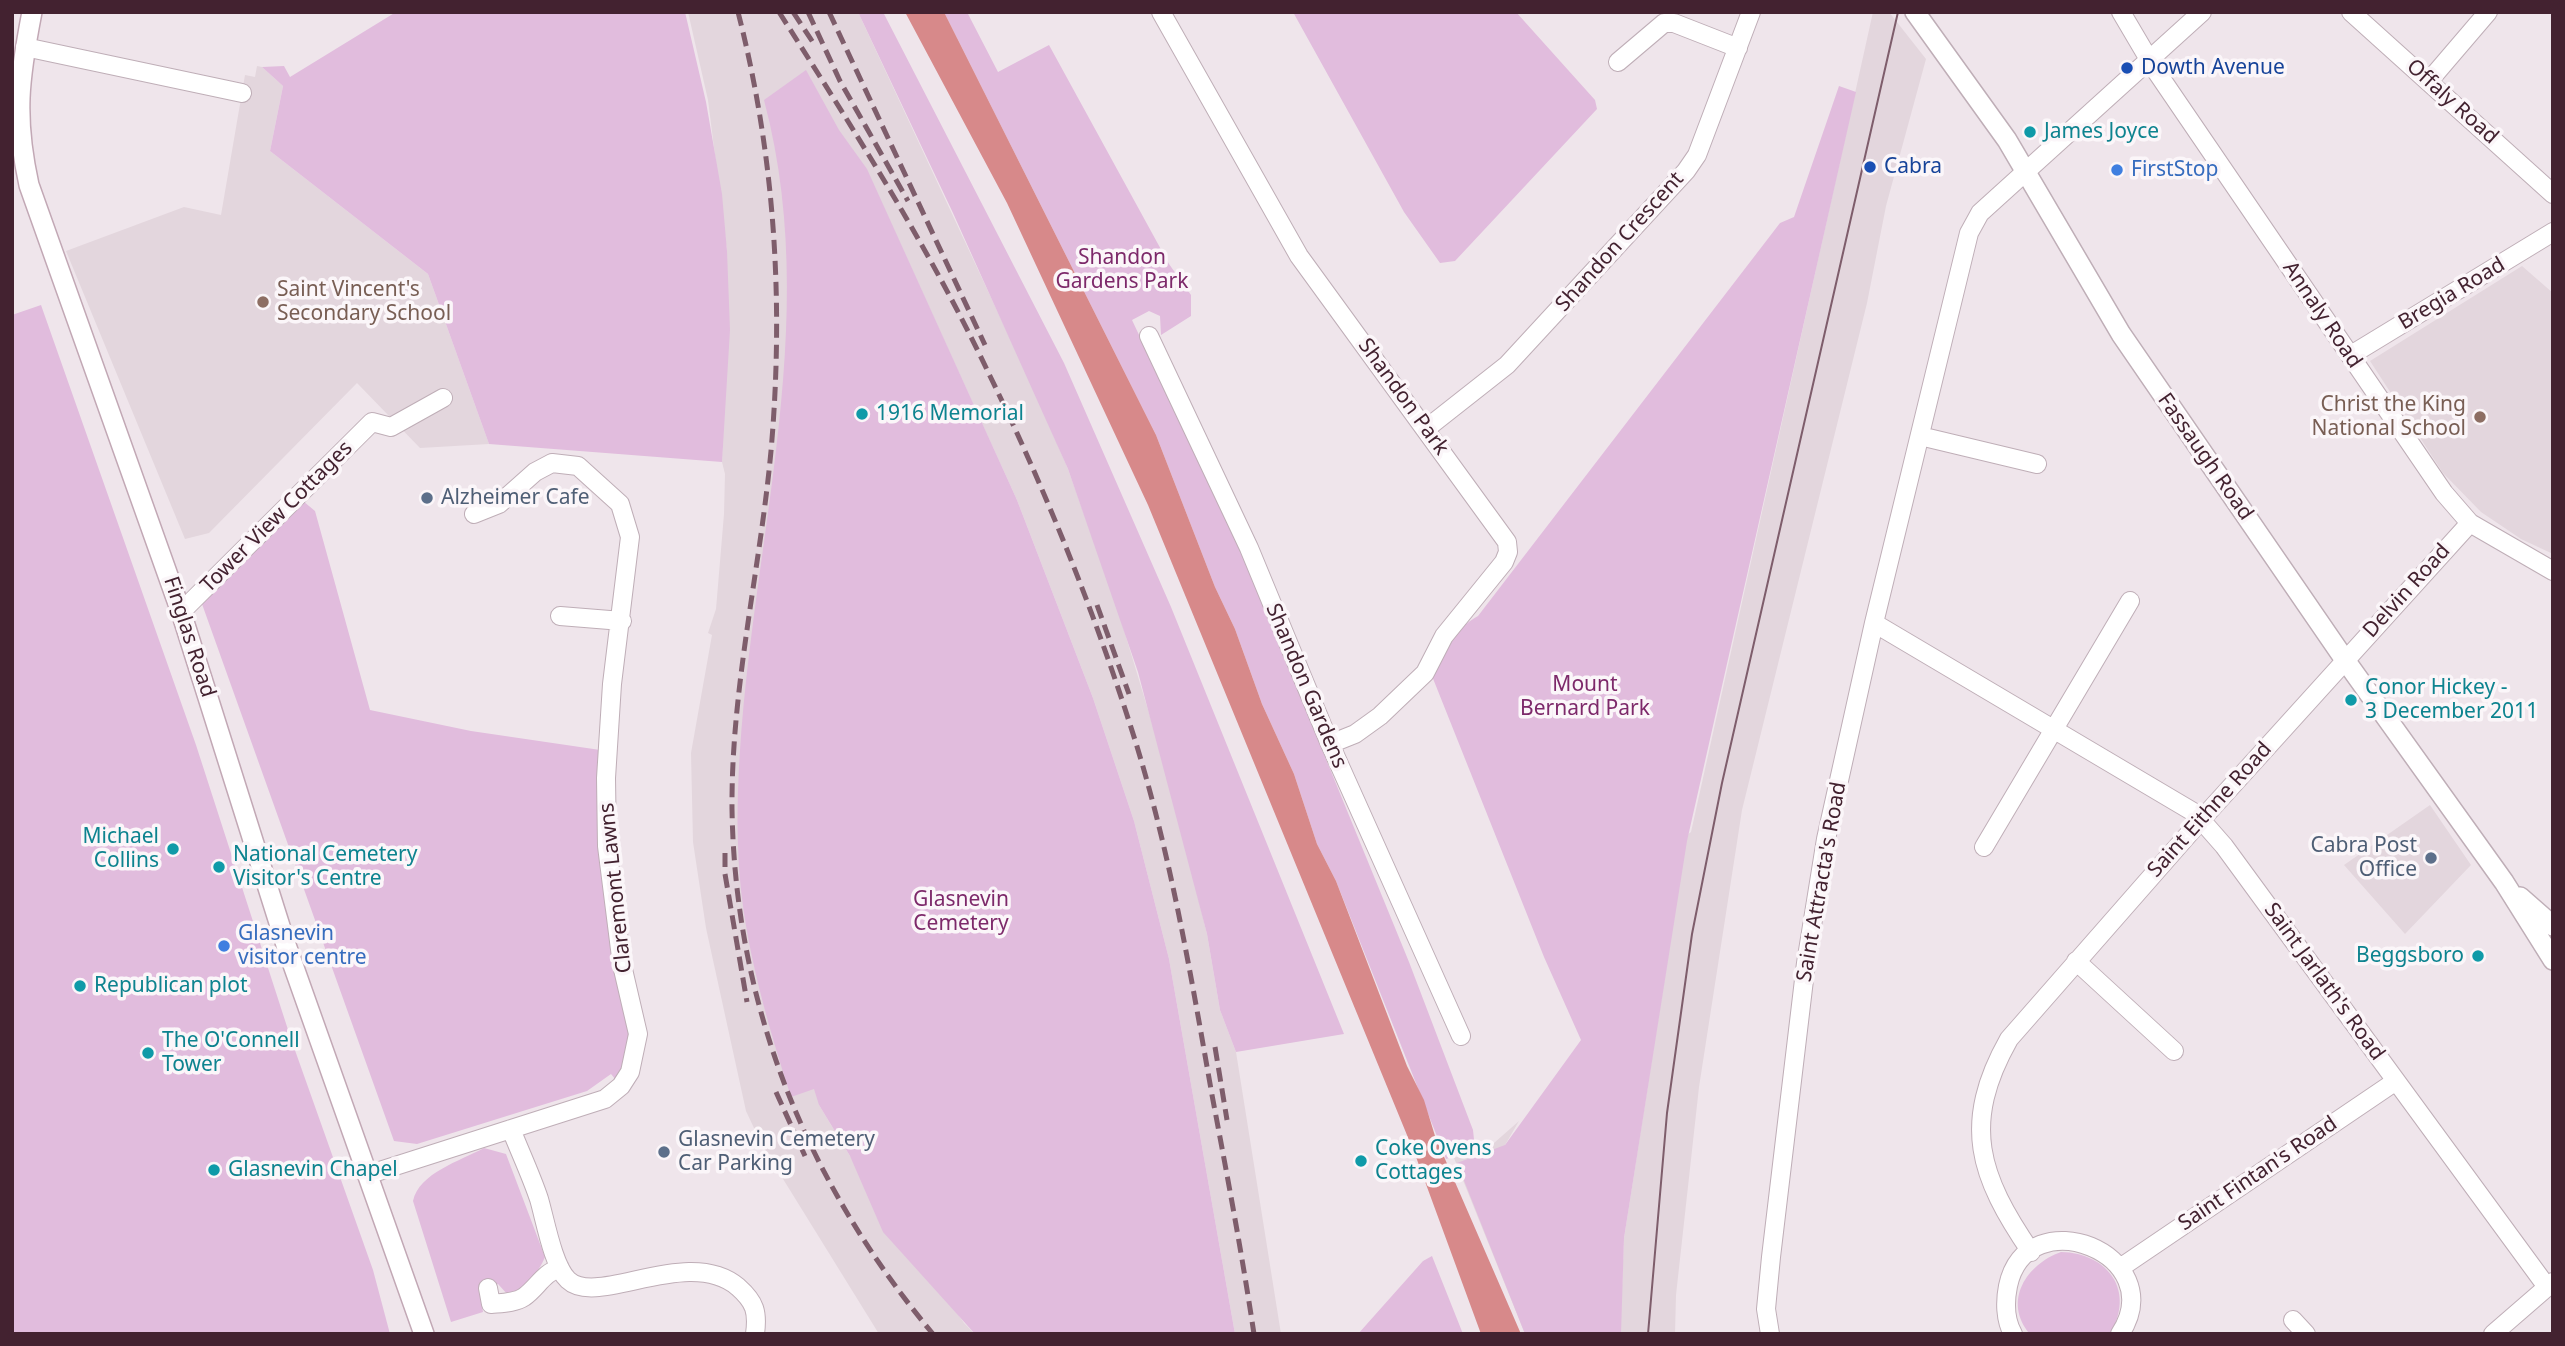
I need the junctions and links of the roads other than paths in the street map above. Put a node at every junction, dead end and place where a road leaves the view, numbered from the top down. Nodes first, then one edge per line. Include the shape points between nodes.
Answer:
1 (32, 12) edge
2 (1161, 12) edge
3 (1751, 12) edge
4 (2121, 12) edge
5 (2202, 12) edge
6 (2351, 12) edge
7 (2488, 12) edge
8 (1919, 17) edge
9 (25, 47) junction
10 (1738, 48) junction
11 (2150, 58) junction
12 (1618, 62) dead end
13 (2429, 81) junction
14 (242, 93) dead end
15 (2026, 172) junction
16 (2553, 194) edge
17 (2553, 232) edge
18 (1149, 336) dead end
19 (2351, 355) junction
20 (443, 398) dead end
21 (1427, 428) junction
22 (1920, 436) junction
23 (2037, 464) dead end
24 (474, 514) dead end
25 (2470, 523) junction
26 (2553, 571) edge
27 (2130, 601) dead end
28 (181, 612) junction
29 (560, 616) dead end
30 (622, 621) junction
31 (1874, 622) junction
32 (2345, 660) junction
33 (2054, 729) junction
34 (1330, 744) junction
35 (2201, 820) junction
36 (1984, 847) dead end
37 (2504, 882) junction
38 (2553, 926) edge
39 (2553, 960) edge
40 (2076, 961) junction
41 (1461, 1036) dead end
42 (2174, 1051) dead end
43 (2396, 1081) junction
44 (511, 1129) junction
45 (367, 1175) junction
46 (2031, 1252) junction
47 (396, 1257) junction
48 (560, 1268) junction
49 (2120, 1268) junction
50 (2550, 1285) edge
51 (488, 1288) dead end
52 (2292, 1320) dead end
53 (412, 1334) edge
54 (424, 1334) edge
55 (755, 1334) edge
56 (1770, 1334) edge
57 (2012, 1334) edge
58 (2120, 1334) edge
59 (2306, 1334) edge
60 (2493, 1334) edge

1 - 9 main road, Finglas Road
2 - 21 street, Shandon Park via 1299,256
3 - 10 street, Shandon Crescent
4 - 11 street, Annaly Road
5 - 11 street
6 - 13 street, Offaly Road
7 - 13 street
8 - 15 main road, Fassaugh Road
9 - 14 street
9 - 28 main road, Finglas Road via 18,124 29,185
10 - 12 street via 1664,23
10 - 21 street, Shandon Crescent via 1697,155 1686,171 1507,365
11 - 15 street
11 - 19 street, Annaly Road
13 - 16 street, Offaly Road
15 - 22 street, Saint Attracta's Road via 1980,214 1969,233
15 - 32 main road, Fassaugh Road via 2121,334
17 - 19 street, Bregia Road
18 - 34 street, Shandon Gardens via 1249,548
19 - 25 street, Annaly Road via 2444,494
20 - 28 street, Tower View Cottages via 391,427 372,422
21 - 34 street, Shandon Park via 1507,542 1508,552 1444,636 1425,673 1380,716
22 - 23 street
22 - 31 street, Saint Attracta's Road
24 - 30 street, Claremont Lawns via 499,505 535,472 552,463 578,466 620,504 630,537
25 - 26 street, Annaly Road
25 - 32 street, Delvin Road
27 - 33 street
28 - 45 main road, Finglas Road via 282,932
29 - 30 street
30 - 44 street, Claremont Lawns via 607,751 607,846 622,965 638,1034 635,1054 621,1087 605,1099
31 - 33 street, Saint Jarlath's Road
31 - 56 street, Saint Attracta's Road via 1826,839 1806,962 1771,1257 1766,1310
32 - 35 street, Saint Eithne Road
32 - 37 main road, Fassaugh Road
33 - 35 street, Saint Jarlath's Road
33 - 36 street
34 - 41 street, Shandon Gardens
35 - 40 street, Saint Eithne Road
35 - 43 street, Saint Jarlath's Road
37 - 38 main road, Fassaugh Road
37 - 39 main road, Fassaugh Road
40 - 42 street
40 - 46 street, Saint Eithne Road via 2009,1039 1995,1063 1981,1124 1985,1168 1993,1191
43 - 49 street, Saint Fintan's Road
43 - 50 street, Saint Jarlath's Road
44 - 45 street, Claremont Lawns
44 - 48 street
45 - 47 main road, Finglas Road
46 - 49 street via 2050,1242 2089,1243 2106,1252
46 - 57 street via 2010,1280 2006,1299
47 - 53 main road, Finglas Road
47 - 54 main road, Finglas Road
48 - 51 street via 548,1272 524,1298 512,1302 491,1304
48 - 55 street via 580,1287 670,1272 728,1279 750,1297 758,1314
49 - 58 street via 2130,1306
50 - 60 street
52 - 59 street

